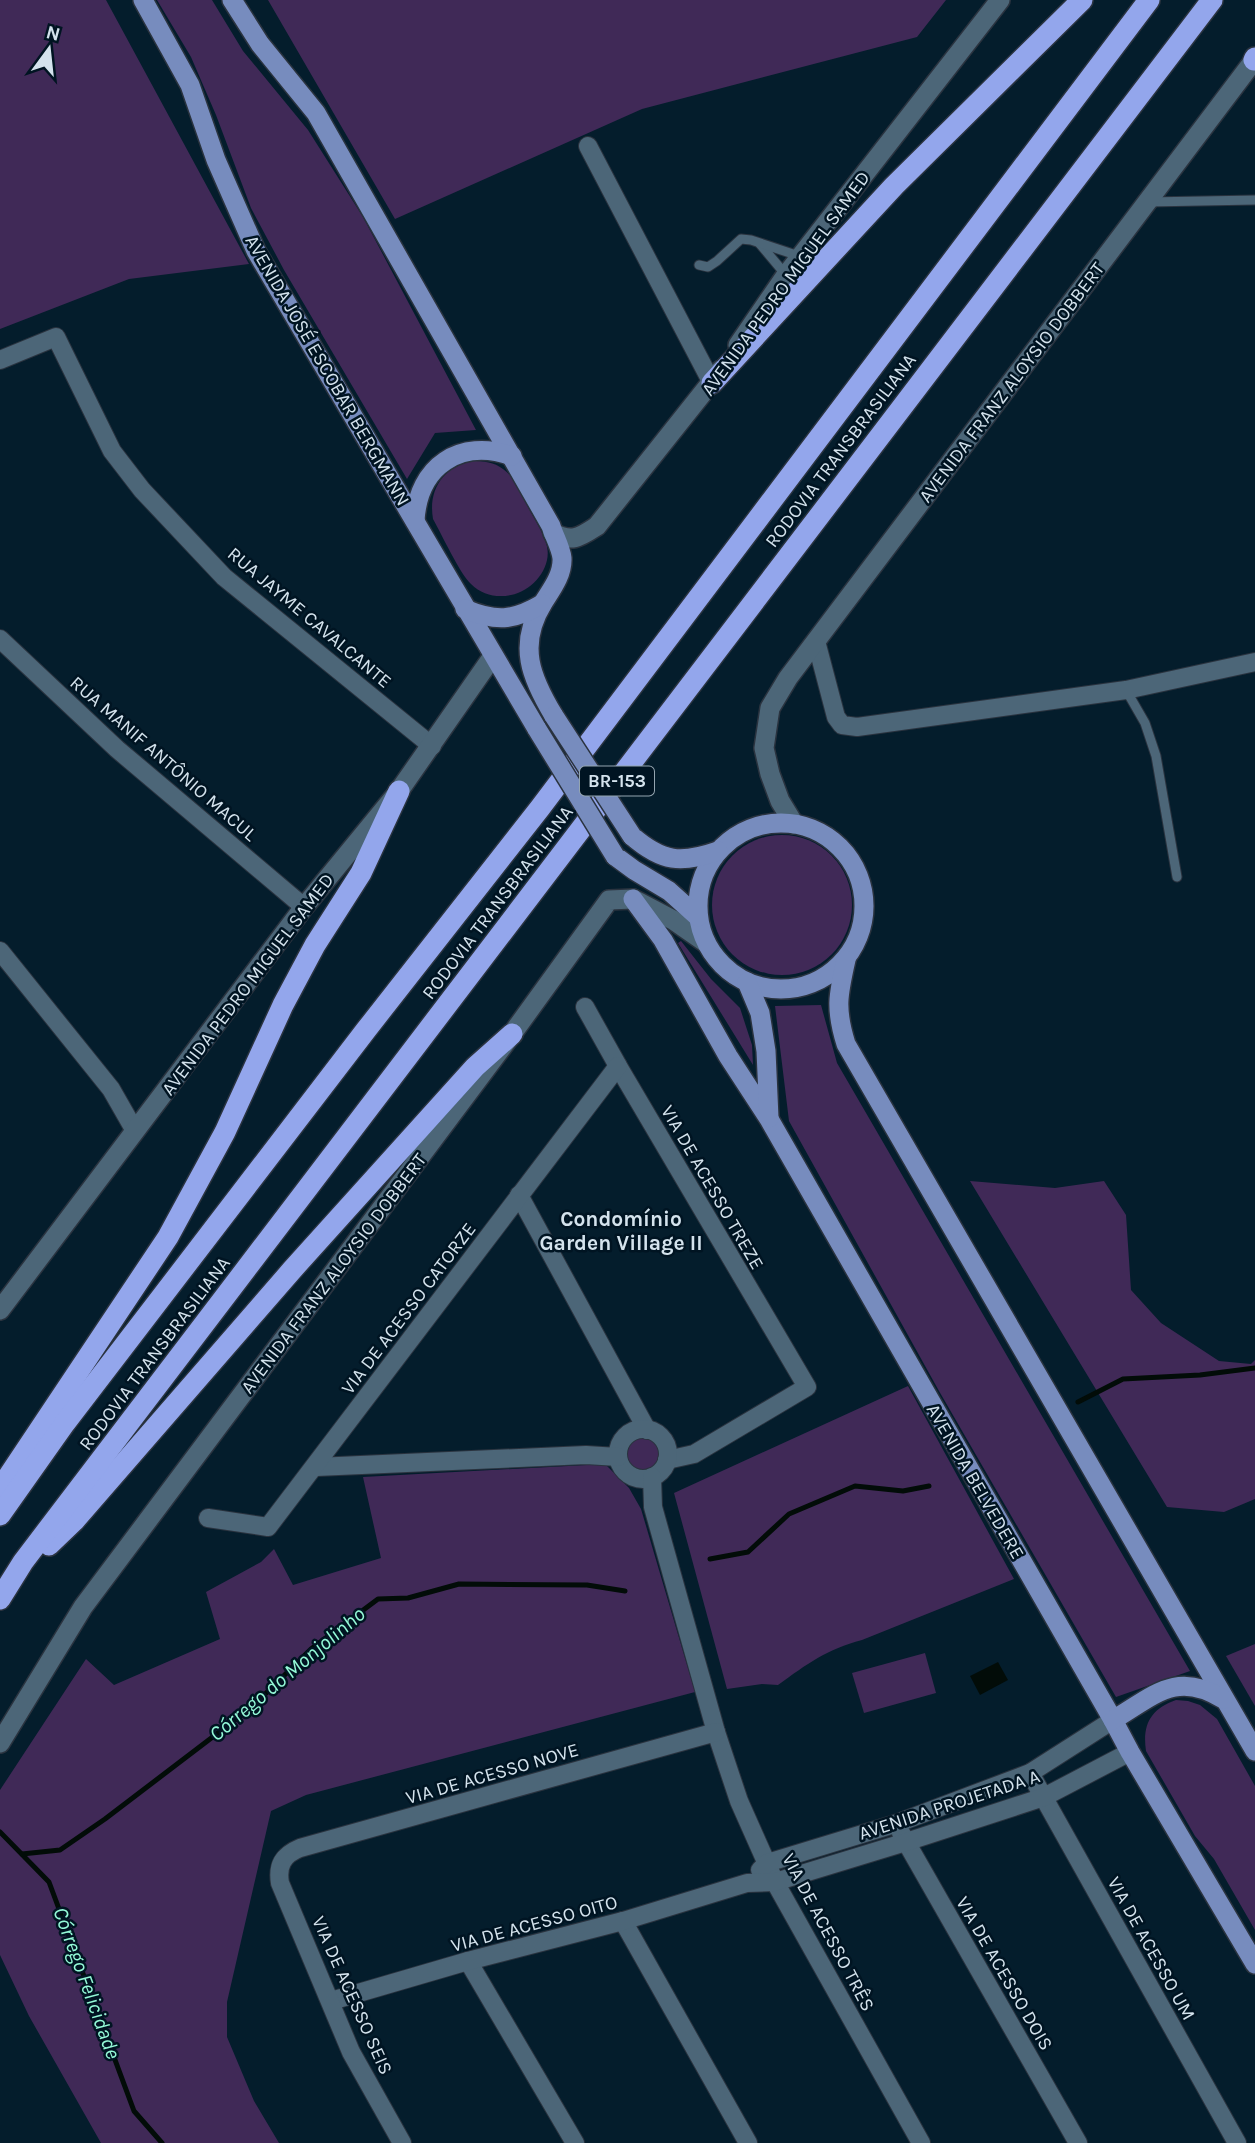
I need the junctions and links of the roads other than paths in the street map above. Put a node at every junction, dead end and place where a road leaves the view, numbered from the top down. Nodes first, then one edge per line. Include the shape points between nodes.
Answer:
1 (143, 0) edge
2 (232, 0) edge
3 (1000, 0) edge
4 (1082, 0) edge
5 (1149, 0) edge
6 (1212, 0) edge
7 (1255, 59) edge
8 (588, 146) dead end
9 (1255, 200) edge
10 (1147, 202) junction
11 (759, 243) junction
12 (801, 256) junction
13 (699, 265) dead end
14 (786, 275) junction
15 (0, 360) edge
16 (712, 383) junction
17 (512, 456) junction
18 (415, 521) junction
19 (553, 533) junction
20 (542, 604) junction
21 (465, 609) junction
22 (0, 639) edge
23 (816, 641) junction
24 (493, 656) junction
25 (1255, 662) edge
26 (1126, 690) junction
27 (432, 746) junction
28 (399, 791) junction
29 (794, 824) junction
30 (718, 851) junction
31 (1177, 877) dead end
32 (633, 899) junction
33 (304, 907) junction
34 (698, 917) junction
35 (706, 943) junction
36 (0, 951) edge
37 (846, 960) junction
38 (747, 982) junction
39 (585, 1007) dead end
40 (512, 1034) junction
41 (618, 1066) junction
42 (769, 1119) junction
43 (135, 1131) junction
44 (519, 1195) junction
45 (0, 1310) edge
46 (630, 1441) junction
47 (667, 1453) junction
48 (316, 1467) junction
49 (644, 1478) junction
50 (0, 1489) edge
51 (0, 1515) edge
52 (208, 1518) dead end
53 (23, 1562) junction
54 (0, 1599) edge
55 (1224, 1700) junction
56 (1113, 1720) junction
57 (716, 1732) junction
58 (1, 1742) edge
59 (1077, 1742) junction
60 (1255, 1751) edge
61 (1130, 1752) junction
62 (1094, 1770) junction
63 (1030, 1773) junction
64 (1044, 1797) junction
65 (895, 1824) junction
66 (906, 1842) junction
67 (281, 1861) joint
68 (767, 1863) junction
69 (775, 1882) junction
70 (747, 1883) junction
71 (623, 1921) junction
72 (468, 1961) junction
73 (1255, 1965) edge
74 (331, 2001) junction
75 (402, 2143) edge
76 (575, 2143) edge
77 (748, 2143) edge
78 (921, 2143) edge
79 (1078, 2143) edge
80 (1237, 2143) edge

1 - 18 main road, AVENIDA JOSÉ ESCOBAR BERGMANN via 190,85 216,160 256,251
2 - 17 main road via 260,44 316,113
3 - 12 main road, AVENIDA PEDRO MIGUEL SAMED
4 - 16 highway via 894,186
5 - 51 highway, RODOVIA TRANSBRASILIANA / BR-153 via 540,808 65,1423
6 - 53 highway, RODOVIA TRANSBRASILIANA / BR-153
7 - 10 main road, AVENIDA FRANZ ALOYSIO DOBBERT
8 - 16 street
9 - 10 lane
10 - 23 main road, AVENIDA FRANZ ALOYSIO DOBBERT
11 - 12 lane
11 - 13 lane via 741,239 708,267
11 - 14 lane
12 - 14 main road, AVENIDA PEDRO MIGUEL SAMED
14 - 16 main road, AVENIDA PEDRO MIGUEL SAMED
15 - 27 street, RUA JAYME CAVALCANTE via 56,337 112,452 142,490 224,577
16 - 19 main road, AVENIDA PEDRO MIGUEL SAMED via 597,526 570,539
17 - 18 main road via 482,449 445,461 421,490
17 - 19 main road
18 - 21 main road, AVENIDA JOSÉ ESCOBAR BERGMANN
19 - 20 main road via 562,558 552,591
20 - 21 main road via 504,619
20 - 30 main road, bridge via 528,654 531,671 554,716 632,836 655,853 681,860
21 - 24 main road, AVENIDA JOSÉ ESCOBAR BERGMANN
22 - 33 street, RUA MANIF ANTÔNIO MACUL via 117,749
23 - 26 street via 842,725 857,727
23 - 29 main road, AVENIDA FRANZ ALOYSIO DOBBERT via 770,708 764,748 780,801
24 - 27 main road, AVENIDA PEDRO MIGUEL SAMED
24 - 34 main road, AVENIDA JOSÉ ESCOBAR BERGMANN, bridge via 615,856 669,891
25 - 26 street
26 - 31 lane via 1157,756
27 - 28 main road, AVENIDA PEDRO MIGUEL SAMED
28 - 33 main road, AVENIDA PEDRO MIGUEL SAMED
28 - 50 highway via 361,873 283,1005 226,1132 168,1237
29 - 30 main road via 752,828
29 - 37 main road via 810,827 837,844 860,877 865,916
30 - 34 main road via 703,875
32 - 35 main road
32 - 40 main road, AVENIDA FRANZ ALOYSIO DOBBERT via 609,900
32 - 42 main road via 663,940
33 - 43 main road, AVENIDA PEDRO MIGUEL SAMED
34 - 35 main road
35 - 38 main road via 723,966
36 - 43 street via 111,1089
37 - 38 main road via 821,979 800,987 777,989
37 - 55 main road via 838,1018 846,1044
38 - 42 main road, AVENIDA BELVEDERE via 762,1025
39 - 41 street, VIA DE ACESSO TREZE
40 - 53 highway via 475,1067 292,1270 74,1521
40 - 58 main road, AVENIDA FRANZ ALOYSIO DOBBERT via 83,1607
41 - 44 street, VIA DE ACESSO CATORZE
41 - 47 street, VIA DE ACESSO TREZE via 807,1387 694,1454
42 - 56 main road, AVENIDA BELVEDERE
43 - 45 main road, AVENIDA PEDRO MIGUEL SAMED
44 - 46 street via 631,1401
44 - 48 street, VIA DE ACESSO CATORZE
46 - 47 street via 659,1435
46 - 48 street via 586,1455
46 - 49 street via 624,1470
47 - 49 street via 660,1472
48 - 52 street, VIA DE ACESSO CATORZE via 268,1527
49 - 57 street, VIA DE ACESSO TRÊS
53 - 54 highway, RODOVIA TRANSBRASILIANA / BR-153
55 - 56 main road via 1191,1685 1172,1686
55 - 60 main road
56 - 59 street, AVENIDA PROJETADA A
56 - 61 main road, AVENIDA BELVEDERE
57 - 67 street, VIA DE ACESSO NOVE via 300,1848
57 - 68 street, VIA DE ACESSO TRÊS via 739,1801
59 - 62 street
59 - 63 street, AVENIDA PROJETADA A
61 - 62 street, AVENIDA PROJETADA A
61 - 73 main road, AVENIDA BELVEDERE
62 - 64 street, AVENIDA PROJETADA A
63 - 64 street, VIA DE ACESSO UM
63 - 65 street, AVENIDA PROJETADA A
64 - 66 street, AVENIDA PROJETADA A
64 - 80 street, VIA DE ACESSO UM
65 - 66 street, VIA DE ACESSO DOIS
65 - 68 street, AVENIDA PROJETADA A
66 - 69 street, AVENIDA PROJETADA A
66 - 79 street, VIA DE ACESSO DOIS
67 - 74 street, VIA DE ACESSO SEIS via 280,1883
68 - 69 street, VIA DE ACESSO TRÊS
68 - 70 street, VIA DE ACESSO OITO
69 - 70 street, VIA DE ACESSO OITO
69 - 78 street, VIA DE ACESSO TRÊS
70 - 71 street, VIA DE ACESSO OITO
71 - 72 street, VIA DE ACESSO OITO
71 - 77 street
72 - 74 street, VIA DE ACESSO OITO
72 - 76 street
74 - 75 street, VIA DE ACESSO SEIS via 351,2052

